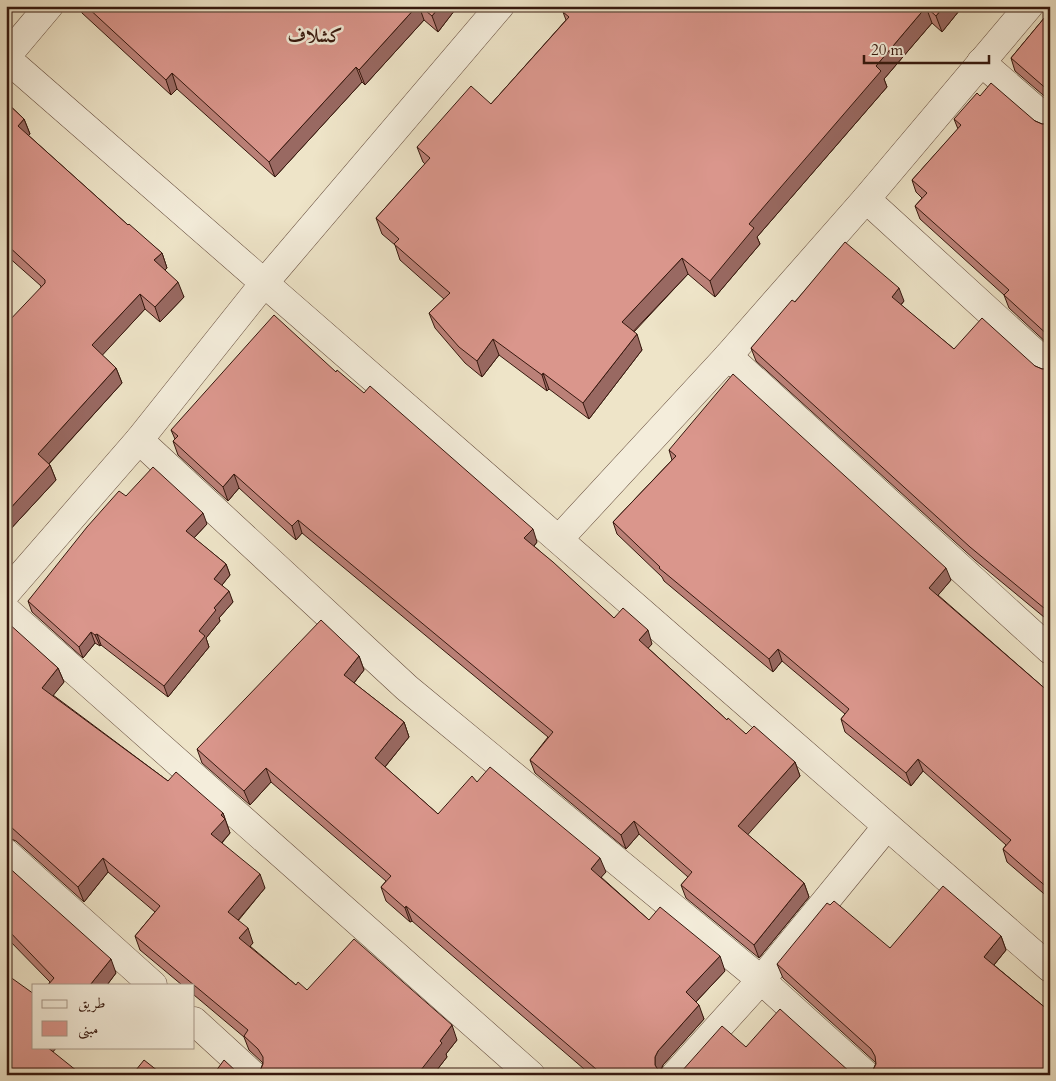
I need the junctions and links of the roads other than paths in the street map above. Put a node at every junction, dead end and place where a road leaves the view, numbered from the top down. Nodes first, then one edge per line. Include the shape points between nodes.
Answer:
1 (49, 6) edge
2 (500, 6) edge
3 (1028, 6) edge
4 (6, 58) edge
5 (982, 62) junction
6 (1050, 122) edge
7 (866, 199) junction
8 (265, 282) junction
9 (728, 356) junction
10 (1050, 367) edge
11 (139, 440) junction
12 (558, 539) junction
13 (6, 593) edge
14 (6, 610) edge
15 (1050, 650) edge
16 (887, 826) junction
17 (6, 853) edge
18 (1050, 968) edge
19 (761, 980) junction
20 (152, 984) edge
21 (195, 1022) edge
22 (253, 1075) edge
23 (531, 1075) edge
24 (675, 1075) edge
25 (866, 1075) edge

1 - 4 street
2 - 8 street
3 - 5 street
4 - 8 street
5 - 6 street
5 - 7 street
7 - 9 street
7 - 10 street
8 - 11 street
8 - 12 street
9 - 12 street
9 - 15 street
11 - 13 street
11 - 19 street via 407,688
12 - 16 street
14 - 23 street
16 - 18 street
16 - 19 street
17 - 20 street
19 - 24 street
19 - 25 street
21 - 22 street

